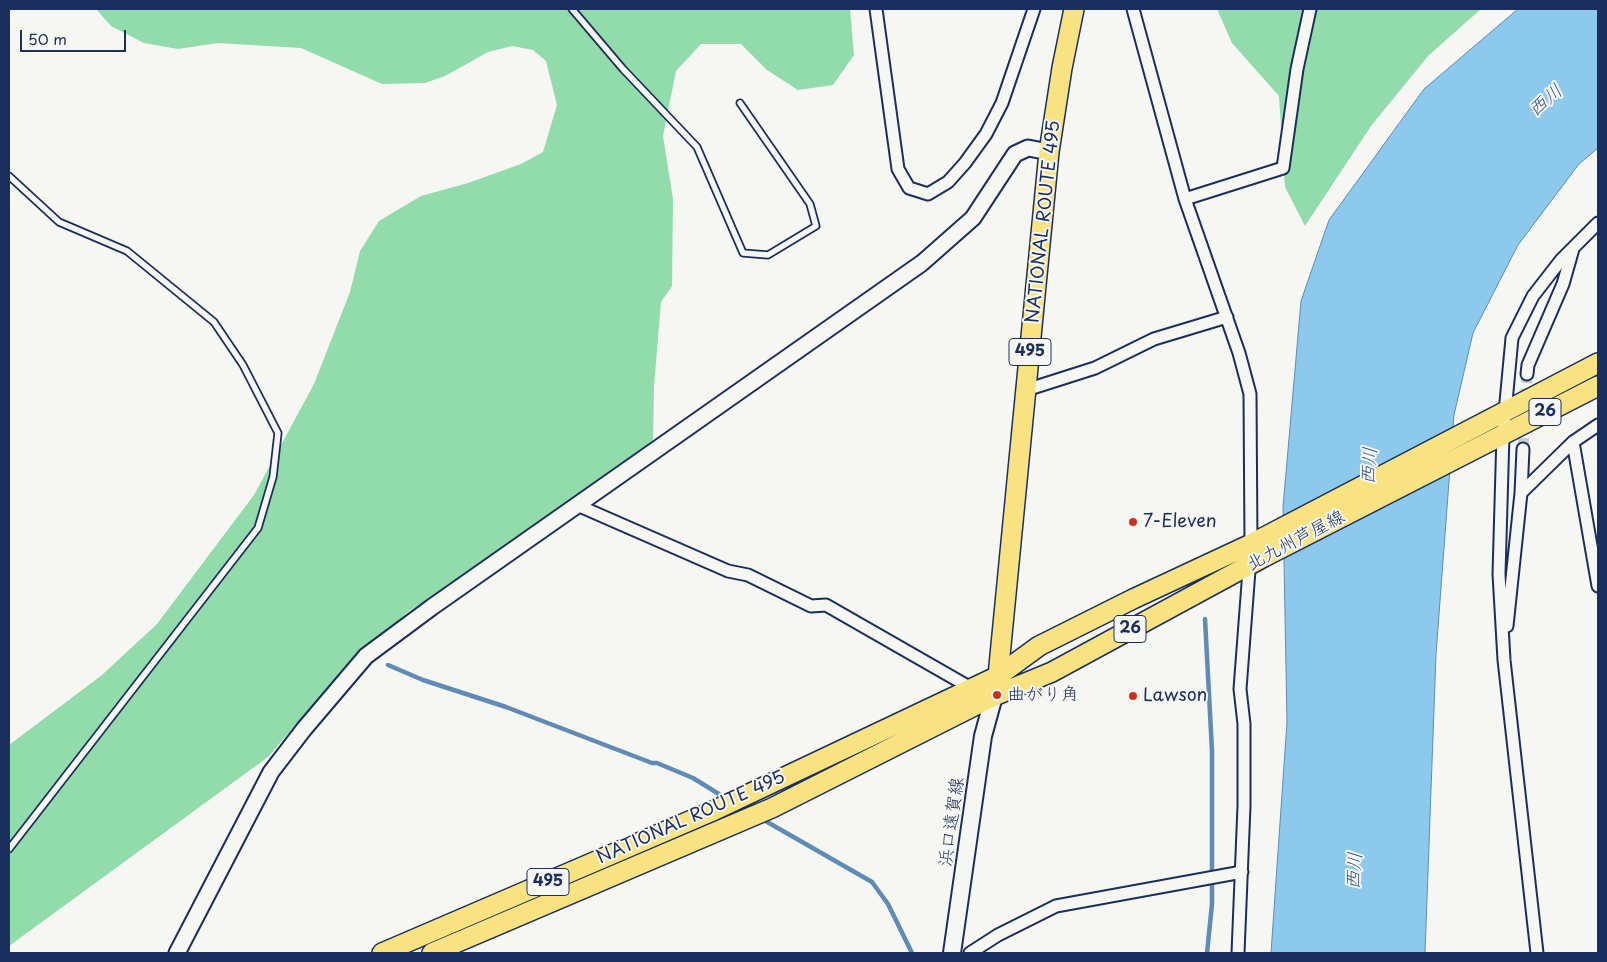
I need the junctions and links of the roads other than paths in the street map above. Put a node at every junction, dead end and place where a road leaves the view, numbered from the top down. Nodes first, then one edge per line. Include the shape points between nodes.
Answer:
1 (572, 9) edge
2 (876, 9) edge
3 (1034, 9) edge
4 (1074, 9) edge
5 (1133, 9) edge
6 (1310, 9) edge
7 (740, 103) dead end
8 (1049, 152) junction
9 (9, 176) edge
10 (1185, 199) junction
11 (1598, 224) edge
12 (1573, 248) junction
13 (1227, 317) junction
14 (1598, 363) edge
15 (1527, 374) tunnel mouth
16 (1598, 386) edge
17 (1026, 390) junction
18 (1598, 425) edge
19 (1498, 426) junction
20 (1573, 442) junction
21 (1523, 449) tunnel mouth
22 (1521, 493) junction
23 (577, 505) junction
24 (1257, 550) junction
25 (1598, 586) edge
26 (1504, 660) junction
27 (998, 676) junction
28 (972, 688) junction
29 (994, 696) junction
30 (9, 849) edge
31 (1242, 872) junction
32 (177, 953) edge
33 (382, 953) edge
34 (432, 953) edge
35 (952, 953) edge
36 (970, 953) edge
37 (1238, 953) edge
38 (1537, 953) edge

1 - 7 lane via 696,147 743,253 768,255 816,226 810,204
2 - 3 street via 898,169 909,188 928,194 948,182 986,134 1002,103
4 - 8 main road, NATIONAL ROUTE 495 / 495
5 - 10 street
6 - 10 street via 1282,168
8 - 17 main road, NATIONAL ROUTE 495 / 495
8 - 23 street via 1028,148 1015,154 973,218 922,263
9 - 30 lane via 59,222 127,251 214,322 243,365 278,433 273,477 258,528
10 - 13 street
11 - 12 street
12 - 15 street via 1563,284
12 - 19 street via 1533,296 1512,338
13 - 17 street via 1154,339 1095,368
13 - 24 street via 1250,394
14 - 19 main road, 北九州芦屋線 / 26
16 - 19 main road, 北九州芦屋線 / 26
17 - 27 main road, NATIONAL ROUTE 495 / 495
18 - 20 street
19 - 24 main road, 北九州芦屋線 / 26
19 - 26 street via 1499,574
20 - 22 street
20 - 25 street
21 - 22 street
22 - 26 street
23 - 28 street via 728,572 748,575 811,606 826,605
23 - 32 street via 366,656 271,772
24 - 27 main road, 北九州芦屋線 / 26 via 1133,598 1039,646
24 - 29 main road, 北九州芦屋線 / 26 via 1052,672
24 - 31 street via 1240,689 1244,724
26 - 38 street
27 - 28 main road, NATIONAL ROUTE 495 / 495
27 - 29 main road, NATIONAL ROUTE 495 / 495
28 - 33 main road, NATIONAL ROUTE 495 / 495 via 715,810
29 - 34 main road, NATIONAL ROUTE 495 / 495 via 772,808
29 - 35 main road, 浜口遠賀線 via 984,736
31 - 36 street via 1056,906
31 - 37 street

